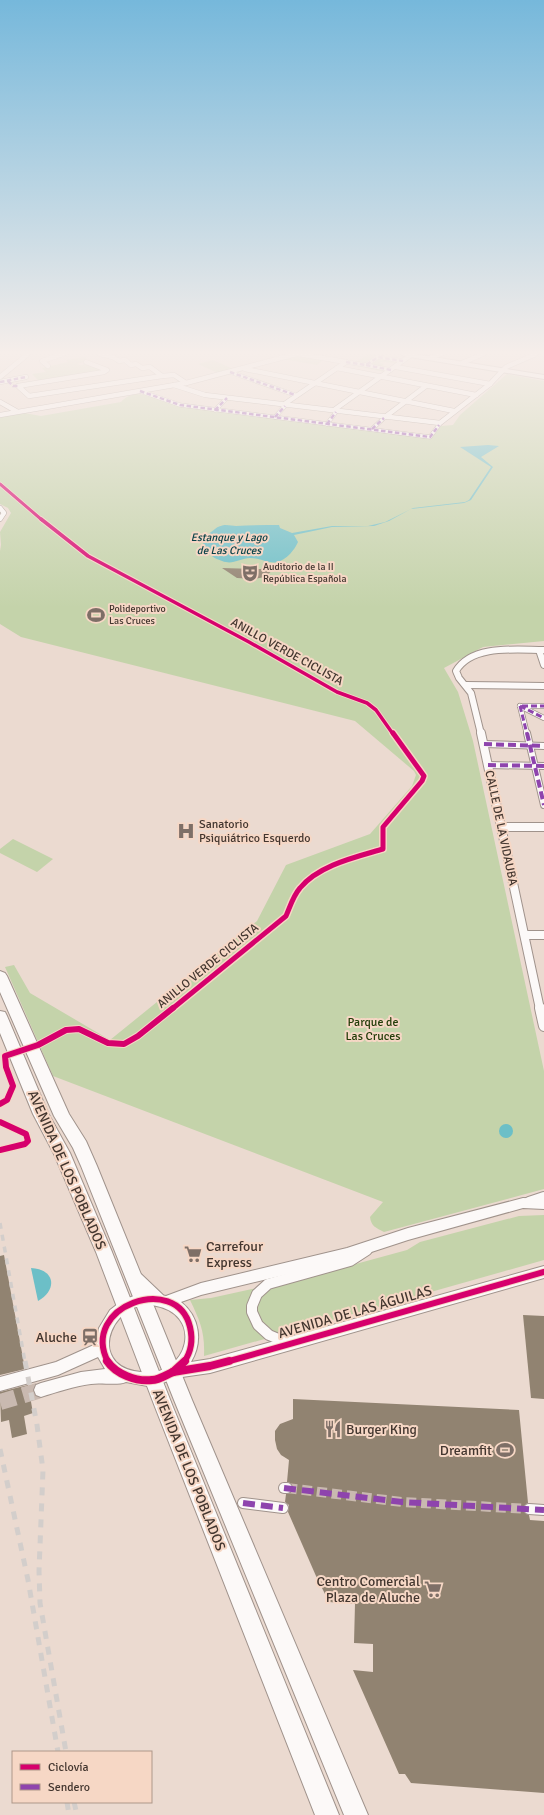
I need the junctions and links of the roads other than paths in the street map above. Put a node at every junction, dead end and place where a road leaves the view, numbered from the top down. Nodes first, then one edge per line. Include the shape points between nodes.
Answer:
1 (0, 508) edge
2 (0, 519) edge
3 (542, 650) edge
4 (544, 665) edge
5 (466, 686) junction
6 (544, 686) edge
7 (520, 706) junction
8 (544, 706) edge
9 (544, 718) edge
10 (484, 744) junction
11 (529, 746) junction
12 (544, 746) edge
13 (488, 765) junction
14 (534, 766) junction
15 (544, 766) edge
16 (544, 805) edge
17 (501, 826) junction
18 (544, 827) edge
19 (525, 935) junction
20 (544, 935) edge
21 (0, 976) edge
22 (0, 1016) edge
23 (544, 1026) edge
24 (544, 1197) edge
25 (523, 1204) junction
26 (544, 1204) edge
27 (372, 1246) junction
28 (544, 1272) edge
29 (157, 1299) junction
30 (124, 1305) junction
31 (288, 1344) junction
32 (102, 1348) junction
33 (172, 1373) junction
34 (129, 1378) junction
35 (153, 1380) junction
36 (0, 1384) edge
37 (41, 1390) tunnel mouth
38 (243, 1503) dead end
39 (283, 1508) dead end
40 (529, 1509) tunnel mouth
41 (544, 1510) edge
42 (327, 1815) edge
43 (356, 1815) edge

1 - 2 street via 4,513
3 - 4 street
3 - 5 street, CALLE DE LA VIDAUBA via 486,652 465,661 456,668 457,677
5 - 6 street
5 - 10 street, CALLE DE LA VIDAUBA via 471,692
7 - 8 street
7 - 9 street
7 - 11 street
10 - 11 street
10 - 13 street, CALLE DE LA VIDAUBA
11 - 12 street
11 - 14 street
13 - 14 street
13 - 17 street, CALLE DE LA VIDAUBA
14 - 15 street
14 - 16 street
17 - 18 street
17 - 19 street, CALLE DE LA VIDAUBA
19 - 20 street
19 - 23 street, CALLE DE LA VIDAUBA
21 - 29 main road, AVENIDA DE LOS POBLADOS via 59,1110 82,1151 132,1272
22 - 30 main road, AVENIDA DE LOS POBLADOS via 41,1114 62,1153
24 - 25 street
25 - 26 street, AVENIDA DE LAS ÁGUILAS
25 - 27 street, AVENIDA DE LAS ÁGUILAS
27 - 29 street, AVENIDA DE LAS ÁGUILAS via 292,1268
27 - 31 street, AVENIDA DE LAS ÁGUILAS via 350,1261 268,1284 258,1292 251,1308 255,1322 263,1331
28 - 31 street, AVENIDA DE LAS ÁGUILAS
29 - 30 street, AVENIDA DE LAS ÁGUILAS
29 - 33 main road, AVENIDA DE LOS POBLADOS
29 - 33 street, AVENIDA DE LAS ÁGUILAS via 183,1311 191,1325 193,1342 186,1359
30 - 32 street, AVENIDA DE LAS ÁGUILAS via 111,1317 104,1331
30 - 35 main road, AVENIDA DE LOS POBLADOS
31 - 33 street, AVENIDA DE LAS ÁGUILAS via 210,1366
32 - 34 street, AVENIDA DE LAS ÁGUILAS via 107,1361 116,1371
32 - 36 street via 58,1368
33 - 35 street, AVENIDA DE LAS ÁGUILAS
33 - 43 main road, AVENIDA DE LOS POBLADOS
34 - 35 street, AVENIDA DE LAS ÁGUILAS
34 - 37 street via 106,1374 89,1376
35 - 42 main road, AVENIDA DE LOS POBLADOS
38 - 39 street
40 - 41 street

